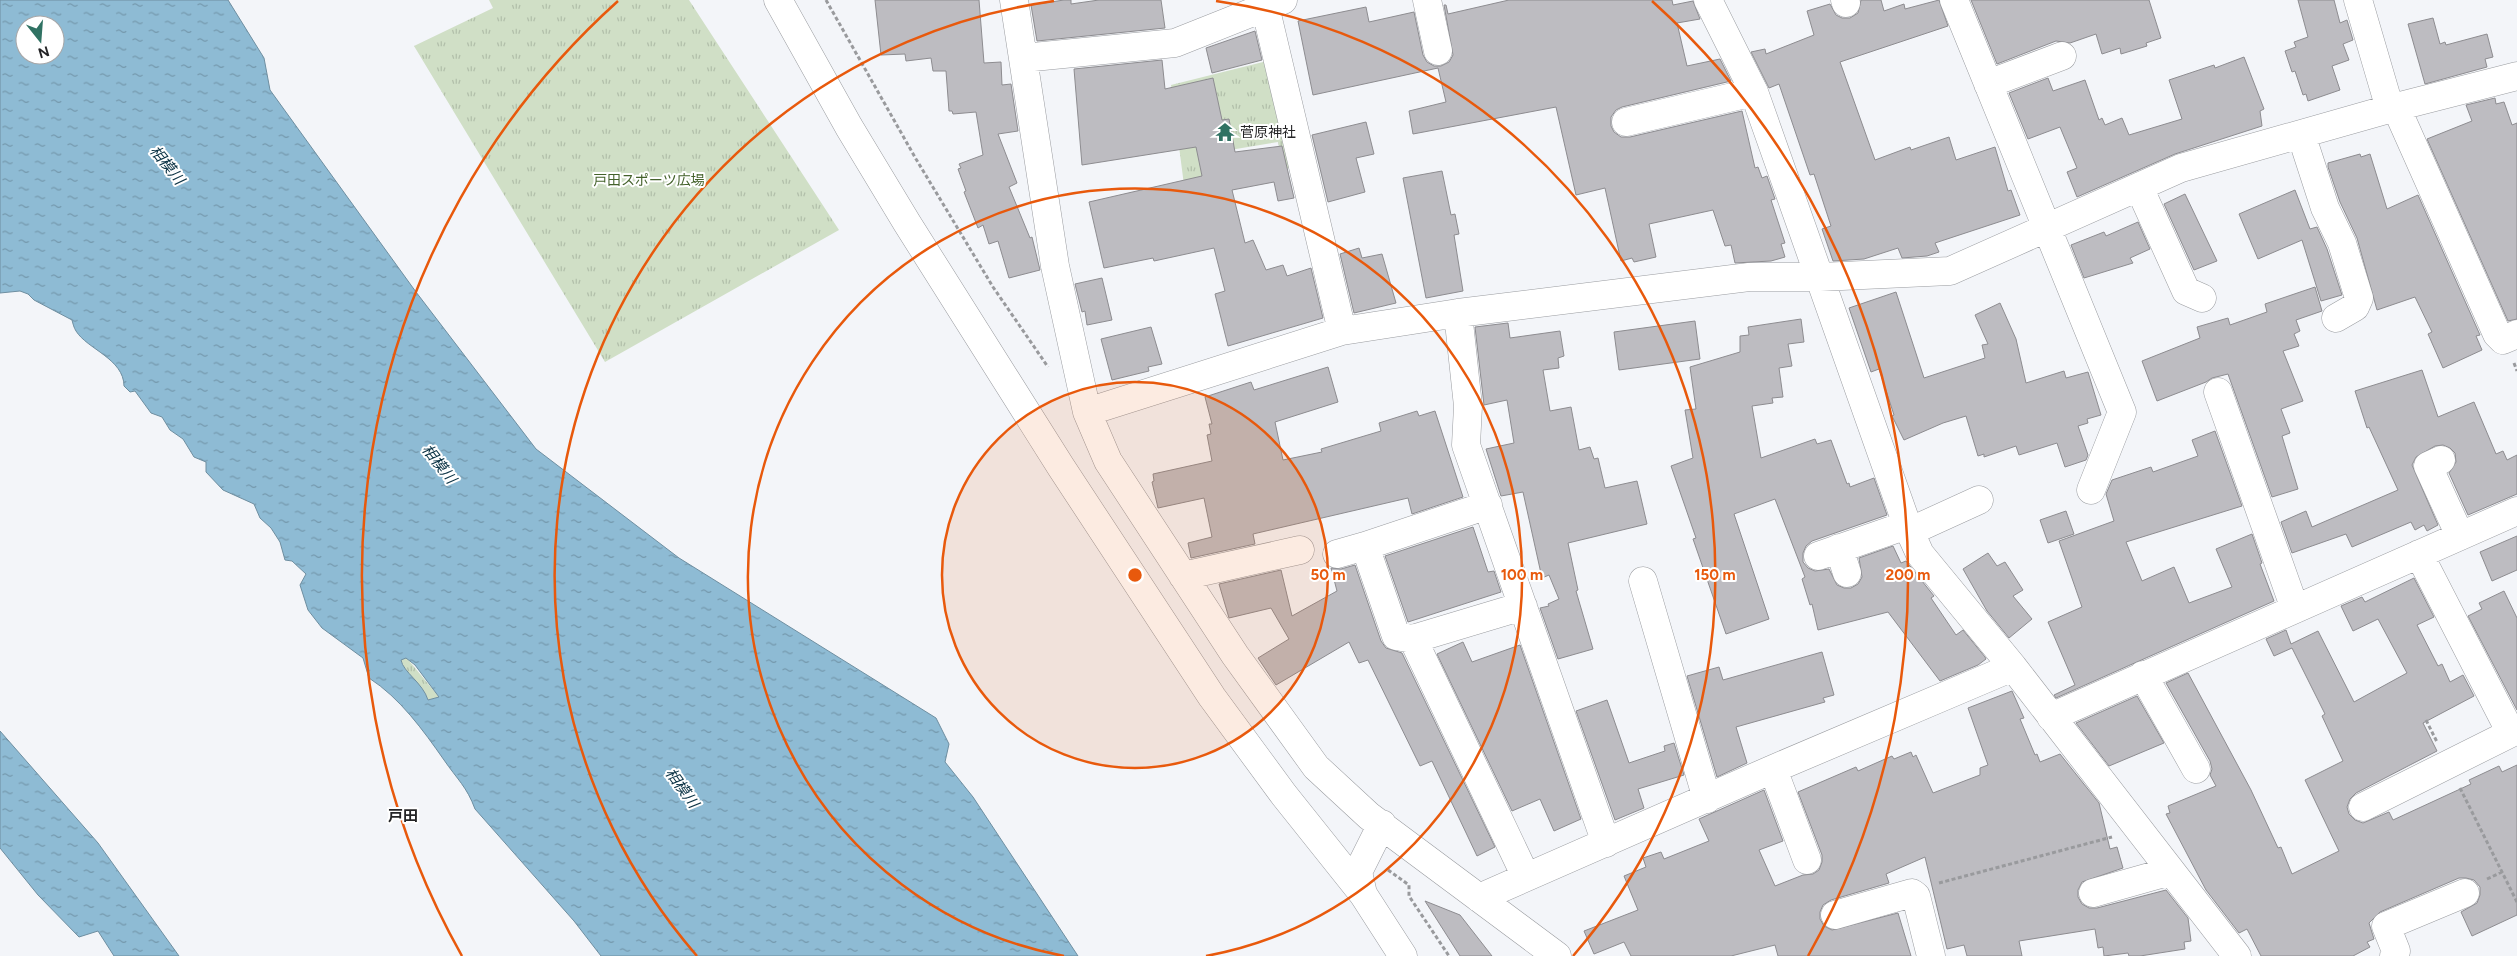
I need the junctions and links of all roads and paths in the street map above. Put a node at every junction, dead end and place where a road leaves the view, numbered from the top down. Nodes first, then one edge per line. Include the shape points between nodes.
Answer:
1 (778, 0) edge
2 (826, 0) edge
3 (1014, 0) edge
4 (1427, 0) edge
5 (1708, 0) edge
6 (1954, 0) edge
7 (2358, 0) edge
8 (1274, 3) edge
9 (1438, 51) dead end
10 (2062, 56) dead end
11 (1023, 58) junction
12 (2517, 76) edge
13 (1988, 84) junction
14 (1754, 92) junction
15 (2393, 108) junction
16 (1626, 122) dead end
17 (2301, 134) junction
18 (2139, 187) junction
19 (2046, 230) junction
20 (1820, 277) junction
21 (2202, 298) dead end
22 (1458, 313) junction
23 (2336, 318) dead end
24 (1342, 331) junction
25 (2510, 337) edge
26 (1052, 372) dead end
27 (2218, 392) dead end
28 (1087, 412) junction
29 (2441, 460) dead end
30 (2091, 490) dead end
31 (1979, 500) dead end
32 (1488, 505) junction
33 (2517, 511) edge
34 (1909, 528) junction
35 (2460, 536) junction
36 (1283, 546) dead end
37 (1366, 546) junction
38 (1337, 554) dead end
39 (2419, 554) junction
40 (1834, 559) dead end
41 (1183, 576) junction
42 (1644, 581) dead end
43 (1522, 606) junction
44 (2295, 609) junction
45 (1413, 639) junction
46 (2013, 667) junction
47 (2143, 676) junction
48 (2051, 717) junction
49 (2426, 720) dead end
50 (2512, 737) edge
51 (2448, 765) junction
52 (1773, 769) junction
53 (2196, 769) dead end
54 (1707, 799) junction
55 (2363, 807) dead end
56 (1382, 824) junction
57 (2139, 830) junction
58 (1606, 842) junction
59 (1367, 854) junction
60 (1807, 860) dead end
61 (2171, 871) junction
62 (1526, 877) junction
63 (2093, 893) dead end
64 (2465, 893) dead end
65 (1363, 894) junction
66 (1916, 896) junction
67 (1479, 898) junction
68 (2517, 902) edge
69 (1835, 915) dead end
70 (2228, 954) edge
71 (1403, 956) edge
72 (1449, 956) edge
73 (1557, 956) edge
74 (1931, 956) edge
75 (2394, 956) edge

1 - 65 street via 907,223 1066,475 1212,697
2 - 26 path via 993,287
3 - 11 street
4 - 9 street
5 - 14 street
6 - 13 street
7 - 15 street
8 - 11 street via 1176,43
8 - 24 street
10 - 13 street
11 - 28 street via 1055,266
12 - 15 street
13 - 19 street
14 - 16 street
14 - 20 street
15 - 17 street
15 - 25 street via 2497,334
17 - 18 street via 2181,168
17 - 23 street via 2359,298 2355,306
18 - 19 street
18 - 21 street via 2186,291
19 - 20 street via 1950,271
19 - 30 street via 2122,412
20 - 22 street via 1749,277
20 - 34 street
22 - 24 street
22 - 32 street via 1468,406 1466,445
24 - 28 street
27 - 44 street
28 - 41 street via 1108,461
29 - 35 street via 2428,466
31 - 34 street
32 - 37 street
32 - 43 street
33 - 35 street
34 - 40 street
34 - 46 street via 1920,554
35 - 39 street
36 - 41 street
37 - 38 street
37 - 45 street via 1396,636
39 - 44 street
39 - 50 street
41 - 56 street via 1316,767
42 - 54 street via 1664,616
43 - 45 street
43 - 58 street
44 - 47 street
45 - 62 street
46 - 48 street
46 - 52 street
47 - 48 street
47 - 53 street
48 - 57 street
49 - 51 path
50 - 51 street
51 - 55 street via 2412,774
51 - 68 path
52 - 54 street
52 - 60 street
54 - 58 street
56 - 59 street
56 - 67 street
57 - 61 street
57 - 66 path via 1921,888
58 - 62 street
59 - 65 street via 1358,872
59 - 72 path via 1409,885 1409,896
61 - 63 street
61 - 70 street
62 - 67 street
64 - 75 street via 2382,918 2396,951
65 - 71 street
66 - 69 street via 1912,893
66 - 74 street
67 - 73 street

